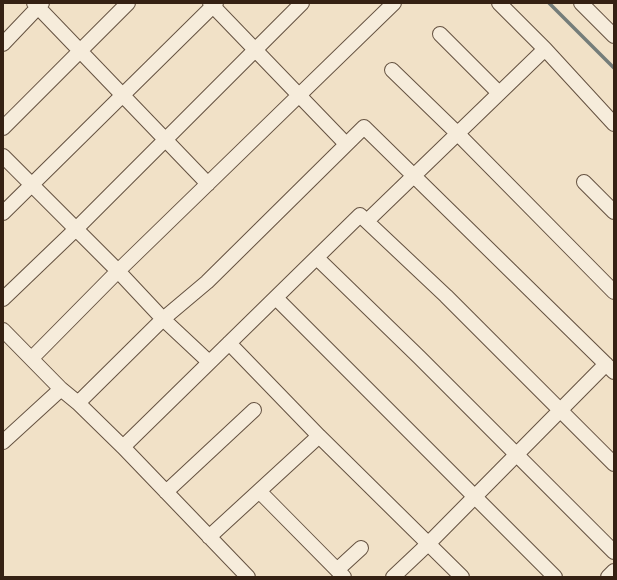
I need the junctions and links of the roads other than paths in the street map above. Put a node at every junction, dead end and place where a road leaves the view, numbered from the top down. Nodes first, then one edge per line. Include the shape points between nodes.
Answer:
1 (128, 3) edge
2 (302, 3) edge
3 (394, 3) edge
4 (499, 3) edge
5 (581, 3) edge
6 (38, 4) edge
7 (213, 4) edge
8 (440, 34) dead end
9 (614, 36) edge
10 (3, 44) edge
11 (255, 49) junction
12 (545, 49) junction
13 (80, 51) junction
14 (392, 70) dead end
15 (499, 93) junction
16 (298, 95) junction
17 (123, 96) junction
18 (614, 124) edge
19 (3, 128) edge
20 (457, 133) junction
21 (166, 140) junction
22 (346, 144) junction
23 (3, 156) edge
24 (413, 176) junction
25 (584, 182) dead end
26 (208, 184) junction
27 (32, 185) junction
28 (614, 212) edge
29 (3, 213) edge
30 (367, 221) junction
31 (76, 229) junction
32 (317, 258) junction
33 (118, 271) junction
34 (614, 292) edge
35 (3, 298) edge
36 (276, 298) junction
37 (163, 319) junction
38 (3, 330) edge
39 (229, 343) junction
40 (32, 358) junction
41 (209, 362) junction
42 (610, 368) edge
43 (61, 389) junction
44 (78, 403) junction
45 (561, 409) junction
46 (254, 410) dead end
47 (318, 436) junction
48 (3, 442) edge
49 (123, 447) junction
50 (517, 454) junction
51 (614, 464) edge
52 (259, 491) junction
53 (166, 492) junction
54 (474, 496) junction
55 (209, 537) junction
56 (428, 544) junction
57 (361, 548) dead end
58 (614, 552) edge
59 (614, 571) edge
60 (341, 573) edge
61 (248, 577) edge
62 (393, 577) edge
63 (462, 577) edge
64 (554, 577) edge
65 (608, 577) edge

1 - 13 street
2 - 11 street
3 - 16 street
4 - 12 street
5 - 9 street
6 - 10 street
6 - 13 street
7 - 11 street
7 - 17 street
8 - 15 street
11 - 16 street
11 - 21 street
12 - 15 street
12 - 18 street
13 - 17 street
13 - 19 street
14 - 20 street
15 - 20 street
16 - 22 street
16 - 26 street
17 - 21 street
17 - 27 street
20 - 24 street
20 - 34 street
21 - 26 street
21 - 31 street
22 - 24 street via 364,127
22 - 37 street via 207,282
23 - 27 street
24 - 30 street
24 - 42 street
25 - 28 street
26 - 33 street
27 - 29 street
27 - 31 street
30 - 32 street via 360,215
30 - 45 street
31 - 33 street
31 - 35 street
32 - 36 street
32 - 50 street
33 - 37 street
33 - 40 street
36 - 39 street
36 - 54 street
37 - 41 street
37 - 44 street
38 - 40 street
39 - 41 street
39 - 47 street
40 - 43 street
41 - 49 street
42 - 45 street
43 - 44 street
43 - 48 street
44 - 49 street
45 - 50 street
45 - 51 street
46 - 53 street
47 - 52 street
47 - 56 street
49 - 53 street
50 - 54 street
50 - 58 street
52 - 55 street
52 - 60 street
53 - 55 street
54 - 56 street
54 - 64 street
55 - 61 street
56 - 62 street
56 - 63 street
57 - 60 street
59 - 65 street

